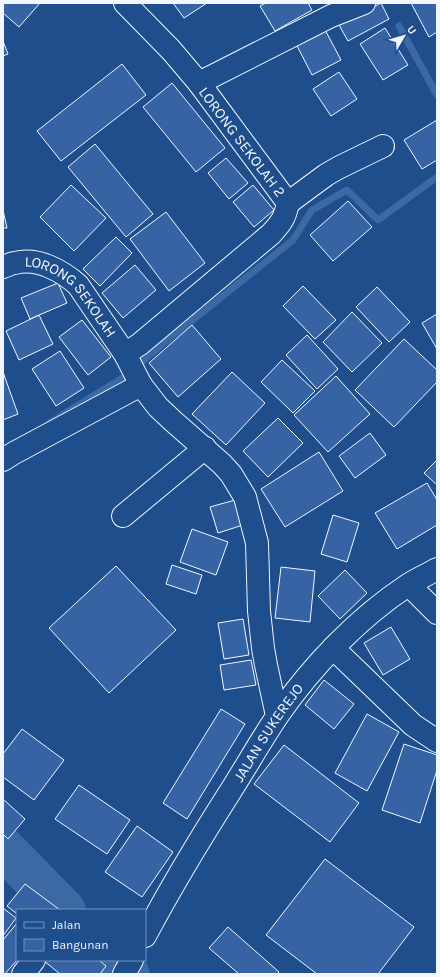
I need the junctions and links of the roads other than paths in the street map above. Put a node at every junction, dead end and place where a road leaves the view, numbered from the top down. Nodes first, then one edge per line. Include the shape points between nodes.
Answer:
1 (125, 3) edge
2 (364, 3) edge
3 (199, 83) junction
4 (383, 146) dead end
5 (288, 203) junction
6 (3, 267) edge
7 (126, 357) junction
8 (139, 382) junction
9 (205, 448) junction
10 (3, 460) edge
11 (123, 516) dead end
12 (437, 569) edge
13 (409, 585) junction
14 (437, 613) edge
15 (334, 648) junction
16 (277, 716) junction
17 (437, 741) edge
18 (146, 934) edge
19 (33, 961) edge
20 (23, 974) edge

1 - 3 street, LORONG SEKOLAH 2
2 - 3 street via 324,20
3 - 5 street, LORONG SEKOLAH 2
4 - 5 street via 326,175
5 - 7 street, LORONG SEKOLAH 2 via 286,215 271,234
6 - 7 street, LORONG SEKOLAH via 33,262 54,269 72,280 78,285
7 - 8 street, LORONG SEKOLAH
8 - 9 street, LORONG SEKOLAH via 158,407
8 - 10 street
9 - 11 street
9 - 16 street, LORONG SEKOLAH via 231,474 249,509 257,543 263,648
12 - 13 street, JALAN SUKEREJO
13 - 14 street
13 - 15 street, JALAN SUKEREJO via 382,604
15 - 16 street, JALAN SUKEREJO
15 - 17 street via 413,724
16 - 18 street, JALAN SUKEREJO via 188,860
19 - 20 street

